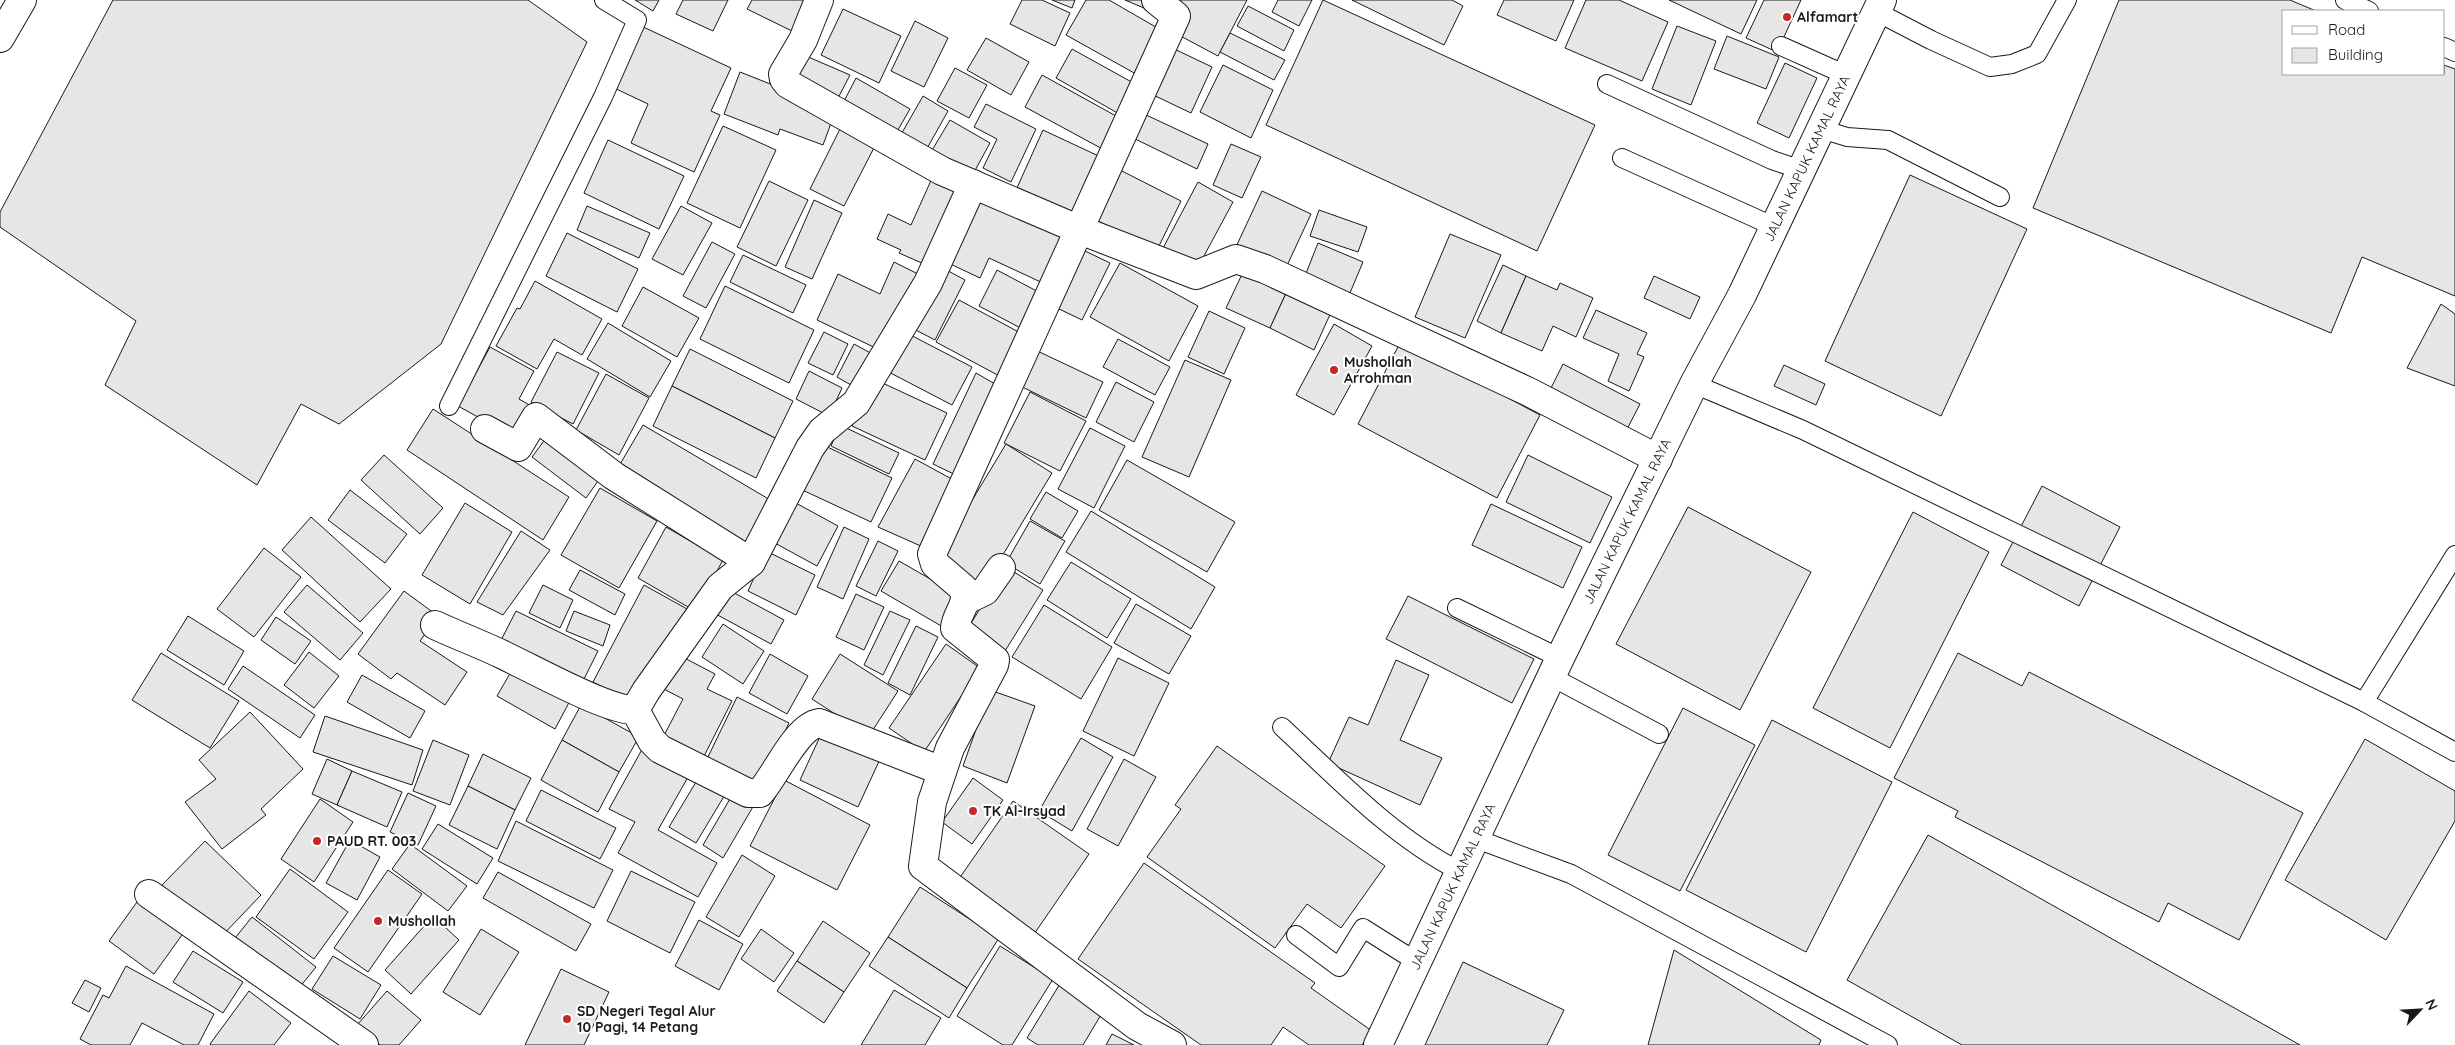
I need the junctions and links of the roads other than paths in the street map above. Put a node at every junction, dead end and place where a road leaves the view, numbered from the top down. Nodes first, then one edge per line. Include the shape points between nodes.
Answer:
1 (22, 0) edge
2 (604, 0) edge
3 (819, 0) edge
4 (1156, 0) edge
5 (2067, 0) edge
6 (2346, 0) edge
7 (1879, 6) edge
8 (2367, 10) edge
9 (0, 38) edge
10 (1781, 46) dead end
11 (1846, 75) junction
12 (1607, 84) dead end
13 (1821, 129) junction
14 (1622, 158) dead end
15 (1801, 170) junction
16 (973, 184) junction
17 (2000, 197) dead end
18 (1774, 227) junction
19 (1080, 230) junction
20 (1694, 384) junction
21 (449, 406) dead end
22 (486, 429) dead end
23 (1658, 460) junction
24 (2455, 555) edge
25 (751, 562) junction
26 (1001, 568) dead end
27 (966, 600) junction
28 (1457, 608) dead end
29 (435, 626) dead end
30 (1556, 668) junction
31 (2364, 702) junction
32 (636, 710) junction
33 (1282, 727) dead end
34 (1659, 734) dead end
35 (2455, 752) edge
36 (942, 771) junction
37 (1474, 838) junction
38 (1459, 870) junction
39 (149, 894) dead end
40 (1296, 935) dead end
41 (1417, 962) junction
42 (364, 1045) edge
43 (1172, 1045) edge
44 (1378, 1045) edge
45 (1888, 1045) edge

1 - 9 street
2 - 21 lane via 637,20 603,97
3 - 16 street via 783,74 788,84 942,171
4 - 19 street via 1176,16
5 - 7 lane via 2037,54 2012,64 1990,66 1931,40
6 - 8 lane
7 - 11 street, JALAN KAPUK KAMAL RAYA
10 - 11 lane
11 - 13 street, JALAN KAPUK KAMAL RAYA
12 - 15 lane via 1772,160
13 - 15 street, JALAN KAPUK KAMAL RAYA
13 - 17 lane via 1848,137 1888,140
14 - 18 lane
15 - 18 street, JALAN KAPUK KAMAL RAYA
16 - 19 street
16 - 25 street via 928,283 856,403 822,431 810,448
18 - 20 street, JALAN KAPUK KAMAL RAYA
19 - 23 street via 1196,274 1236,258 1265,269 1529,392
19 - 27 street via 932,554 935,564 963,588
20 - 23 street, JALAN KAPUK KAMAL RAYA
20 - 31 lane via 1803,430
22 - 25 street via 518,447 536,417 614,476
23 - 30 street, JALAN KAPUK KAMAL RAYA
24 - 31 lane
25 - 32 street via 720,587
26 - 27 street via 984,591
27 - 36 street via 956,628 995,660 950,748
28 - 30 lane
29 - 32 street via 569,687 610,704
30 - 34 lane
30 - 37 street, JALAN KAPUK KAMAL RAYA
31 - 35 lane
32 - 36 street via 652,741 660,749 748,793 760,793 771,781 797,738 809,725 819,724
33 - 38 lane via 1367,806 1431,856
36 - 43 street via 932,802 923,866 1136,1026
37 - 38 street, JALAN KAPUK KAMAL RAYA
37 - 45 lane via 1571,874
38 - 41 street, JALAN KAPUK KAMAL RAYA
39 - 42 street
40 - 41 lane via 1339,967 1364,928
41 - 44 street, JALAN KAPUK KAMAL RAYA

